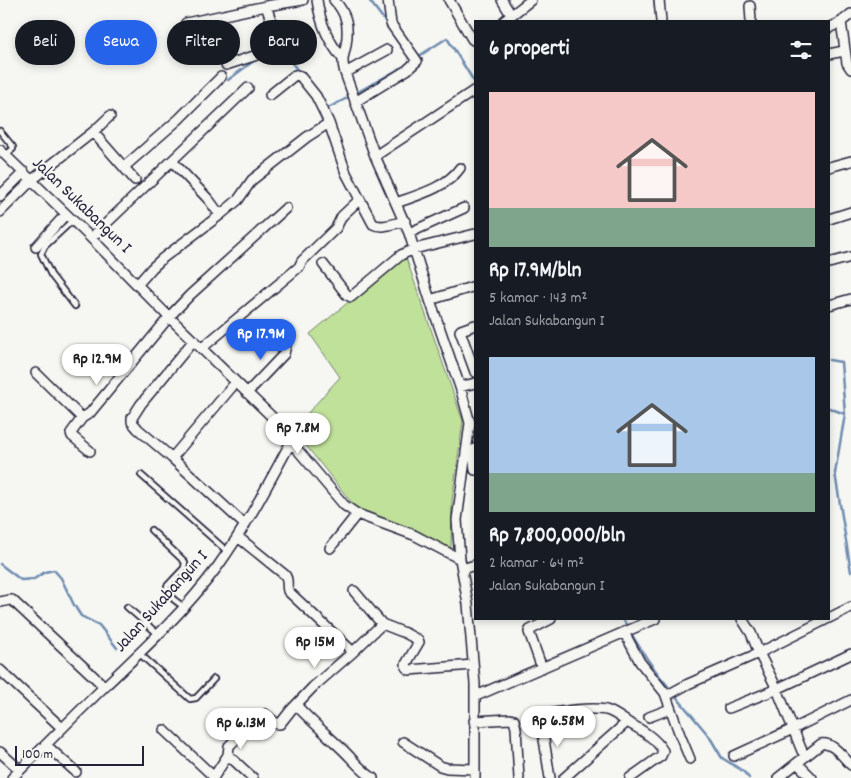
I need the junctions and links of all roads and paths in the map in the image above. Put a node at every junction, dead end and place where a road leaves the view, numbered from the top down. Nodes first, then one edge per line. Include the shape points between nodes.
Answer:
1 (303, 0) edge
2 (317, 0) edge
3 (334, 0) edge
4 (388, 0) edge
5 (450, 0) edge
6 (502, 0) edge
7 (531, 0) edge
8 (659, 0) edge
9 (266, 6) junction
10 (750, 6) dead end
11 (851, 14) edge
12 (507, 18) edge
13 (200, 20) edge
14 (661, 20) edge
15 (751, 20) edge
16 (841, 22) junction
17 (830, 28) edge
18 (474, 40) edge
19 (388, 50) dead end
20 (844, 51) junction
21 (830, 54) edge
22 (343, 59) junction
23 (240, 60) edge
24 (851, 70) edge
25 (345, 74) junction
26 (221, 77) dead end
27 (248, 88) dead end
28 (474, 91) edge
29 (270, 95) dead end
30 (353, 96) junction
31 (110, 116) dead end
32 (329, 123) junction
33 (0, 131) edge
34 (93, 132) junction
35 (2, 153) edge
36 (375, 156) junction
37 (172, 160) junction
38 (851, 161) edge
39 (124, 167) junction
40 (830, 167) edge
41 (460, 168) dead end
42 (24, 172) junction
43 (32, 180) junction
44 (135, 180) dead end
45 (0, 196) edge
46 (359, 200) junction
47 (396, 203) junction
48 (286, 208) dead end
49 (464, 208) dead end
50 (0, 212) edge
51 (851, 212) edge
52 (220, 215) junction
53 (69, 217) junction
54 (830, 219) edge
55 (405, 221) junction
56 (409, 233) junction
57 (474, 234) edge
58 (91, 238) junction
59 (36, 246) dead end
60 (414, 249) junction
61 (851, 257) edge
62 (830, 263) edge
63 (323, 264) dead end
64 (138, 284) junction
65 (474, 286) edge
66 (851, 299) edge
67 (430, 300) junction
68 (830, 305) edge
69 (75, 306) dead end
70 (169, 317) junction
71 (474, 325) edge
72 (288, 336) dead end
73 (194, 340) junction
74 (202, 348) junction
75 (474, 369) edge
76 (36, 373) dead end
77 (236, 382) junction
78 (474, 383) edge
79 (460, 387) junction
80 (248, 393) junction
81 (82, 418) junction
82 (473, 423) edge
83 (291, 442) junction
84 (90, 451) dead end
85 (172, 458) junction
86 (141, 475) dead end
87 (356, 514) junction
88 (245, 524) junction
89 (151, 530) dead end
90 (238, 537) junction
91 (330, 548) dead end
92 (228, 552) junction
93 (460, 559) junction
94 (474, 565) edge
95 (462, 569) junction
96 (354, 591) dead end
97 (0, 602) edge
98 (471, 603) edge
99 (127, 606) dead end
100 (184, 607) junction
101 (851, 607) edge
102 (830, 617) edge
103 (549, 620) edge
104 (653, 620) edge
105 (743, 620) edge
106 (824, 620) edge
107 (382, 624) junction
108 (625, 632) junction
109 (156, 633) junction
110 (353, 652) junction
111 (759, 653) junction
112 (851, 654) edge
113 (141, 655) junction
114 (473, 665) junction
115 (542, 668) junction
116 (0, 670) edge
117 (214, 679) dead end
118 (105, 687) junction
119 (777, 689) junction
120 (668, 695) junction
121 (476, 696) junction
122 (851, 700) edge
123 (296, 704) junction
124 (729, 708) dead end
125 (670, 709) junction
126 (649, 717) dead end
127 (474, 721) junction
128 (627, 722) junction
129 (62, 728) junction
130 (793, 729) junction
131 (164, 730) dead end
132 (403, 742) dead end
133 (46, 745) junction
134 (802, 751) dead end
135 (0, 752) edge
136 (228, 755) junction
137 (734, 756) dead end
138 (690, 759) dead end
139 (797, 763) junction
140 (851, 765) edge
141 (20, 770) junction
142 (76, 772) dead end
143 (475, 774) edge
144 (12, 778) edge
145 (214, 778) edge
146 (253, 778) edge
147 (373, 778) edge
148 (519, 778) edge
149 (550, 778) edge
150 (564, 778) edge
151 (630, 778) edge
152 (778, 778) edge
153 (812, 778) edge

1 - 9 street
2 - 22 street via 324,27
3 - 22 street via 347,22
4 - 30 street via 390,22 416,63
5 - 18 street
6 - 12 street
7 - 12 street
8 - 14 street
9 - 13 street
9 - 23 street via 273,26 274,47
10 - 15 street
11 - 16 street
16 - 17 street
16 - 20 street
19 - 25 street
20 - 21 street
20 - 24 street
22 - 25 street
25 - 30 street
26 - 39 street
27 - 37 street
28 - 36 street
29 - 32 street via 298,75 316,96
30 - 36 street
31 - 34 street
32 - 46 street
32 - 52 street via 252,180 238,200
33 - 35 lane via 13,147 12,151
34 - 39 street
34 - 43 street
35 - 42 street, Jalan Sukabangun I
36 - 47 street
37 - 52 street
37 - 58 street
38 - 40 street
39 - 44 street
41 - 47 street via 440,186
42 - 43 street, Jalan Sukabangun I
42 - 45 street
43 - 50 street
43 - 53 street, Jalan Sukabangun I
46 - 55 street via 375,226
46 - 74 street via 299,267
47 - 55 street
48 - 70 street
49 - 56 street
51 - 54 street
52 - 64 street via 163,258
53 - 58 street, Jalan Sukabangun I
53 - 59 street
53 - 69 lane via 41,254 51,275
55 - 56 street
56 - 60 street
57 - 60 street
58 - 64 street, Jalan Sukabangun I
60 - 63 street via 398,257 351,297
60 - 67 street
61 - 62 street
64 - 70 street, Jalan Sukabangun I
65 - 67 street
66 - 68 street
67 - 79 street
70 - 73 street, Jalan Sukabangun I
70 - 81 street via 90,413
71 - 75 street via 460,331
72 - 80 street via 284,354
73 - 74 street, Jalan Sukabangun I
73 - 85 street via 132,418 133,424
74 - 77 street, Jalan Sukabangun I
76 - 81 street
77 - 80 street, Jalan Sukabangun I
77 - 85 street
78 - 79 street
79 - 82 street
80 - 83 street, Jalan Sukabangun I via 276,421
81 - 84 street via 70,433
82 - 93 street via 458,510
83 - 87 street via 344,505
83 - 88 street, Jalan Sukabangun I
85 - 88 street
86 - 92 lane
87 - 91 street
87 - 93 street via 414,536
88 - 90 street, Jalan Sukabangun I
89 - 100 lane via 185,562 184,568 166,588
90 - 92 street, Jalan Sukabangun I
90 - 110 street via 285,575 288,591
92 - 100 street, Jalan Sukabangun I
93 - 95 street
94 - 95 street
95 - 98 street
96 - 107 street
97 - 118 street via 14,602
98 - 114 street
99 - 109 lane
100 - 109 street, Jalan Sukabangun I
101 - 102 street
103 - 115 street via 529,632
104 - 108 street
105 - 111 street
106 - 111 street
107 - 110 street
107 - 114 street via 419,641 406,664 409,670
108 - 115 street
108 - 120 street via 640,662
109 - 113 street, Jalan Sukabangun I
110 - 123 street via 312,686
111 - 119 street
111 - 120 street
112 - 119 street
113 - 117 lane via 190,699 196,698
113 - 118 street, Jalan Sukabangun I
114 - 121 street
115 - 121 street
116 - 129 street
118 - 129 street, Jalan Sukabangun I
119 - 124 street
119 - 130 street
120 - 125 street
121 - 127 street
122 - 130 street
123 - 136 street via 279,724 262,714 229,746
123 - 147 street
125 - 126 street
125 - 138 street
127 - 143 street
127 - 148 street via 514,720
128 - 149 street via 611,712 595,709 542,716
128 - 150 street
128 - 151 street via 647,734 663,751 661,756
129 - 133 street, Jalan Sukabangun I
130 - 134 street
130 - 137 street
131 - 145 street
132 - 143 street via 440,766
133 - 141 street, Jalan Sukabangun I
133 - 142 street
135 - 141 street
136 - 145 street
136 - 146 street
139 - 140 street via 825,743
139 - 152 street
139 - 153 street
141 - 144 street, Jalan Sukabangun I

